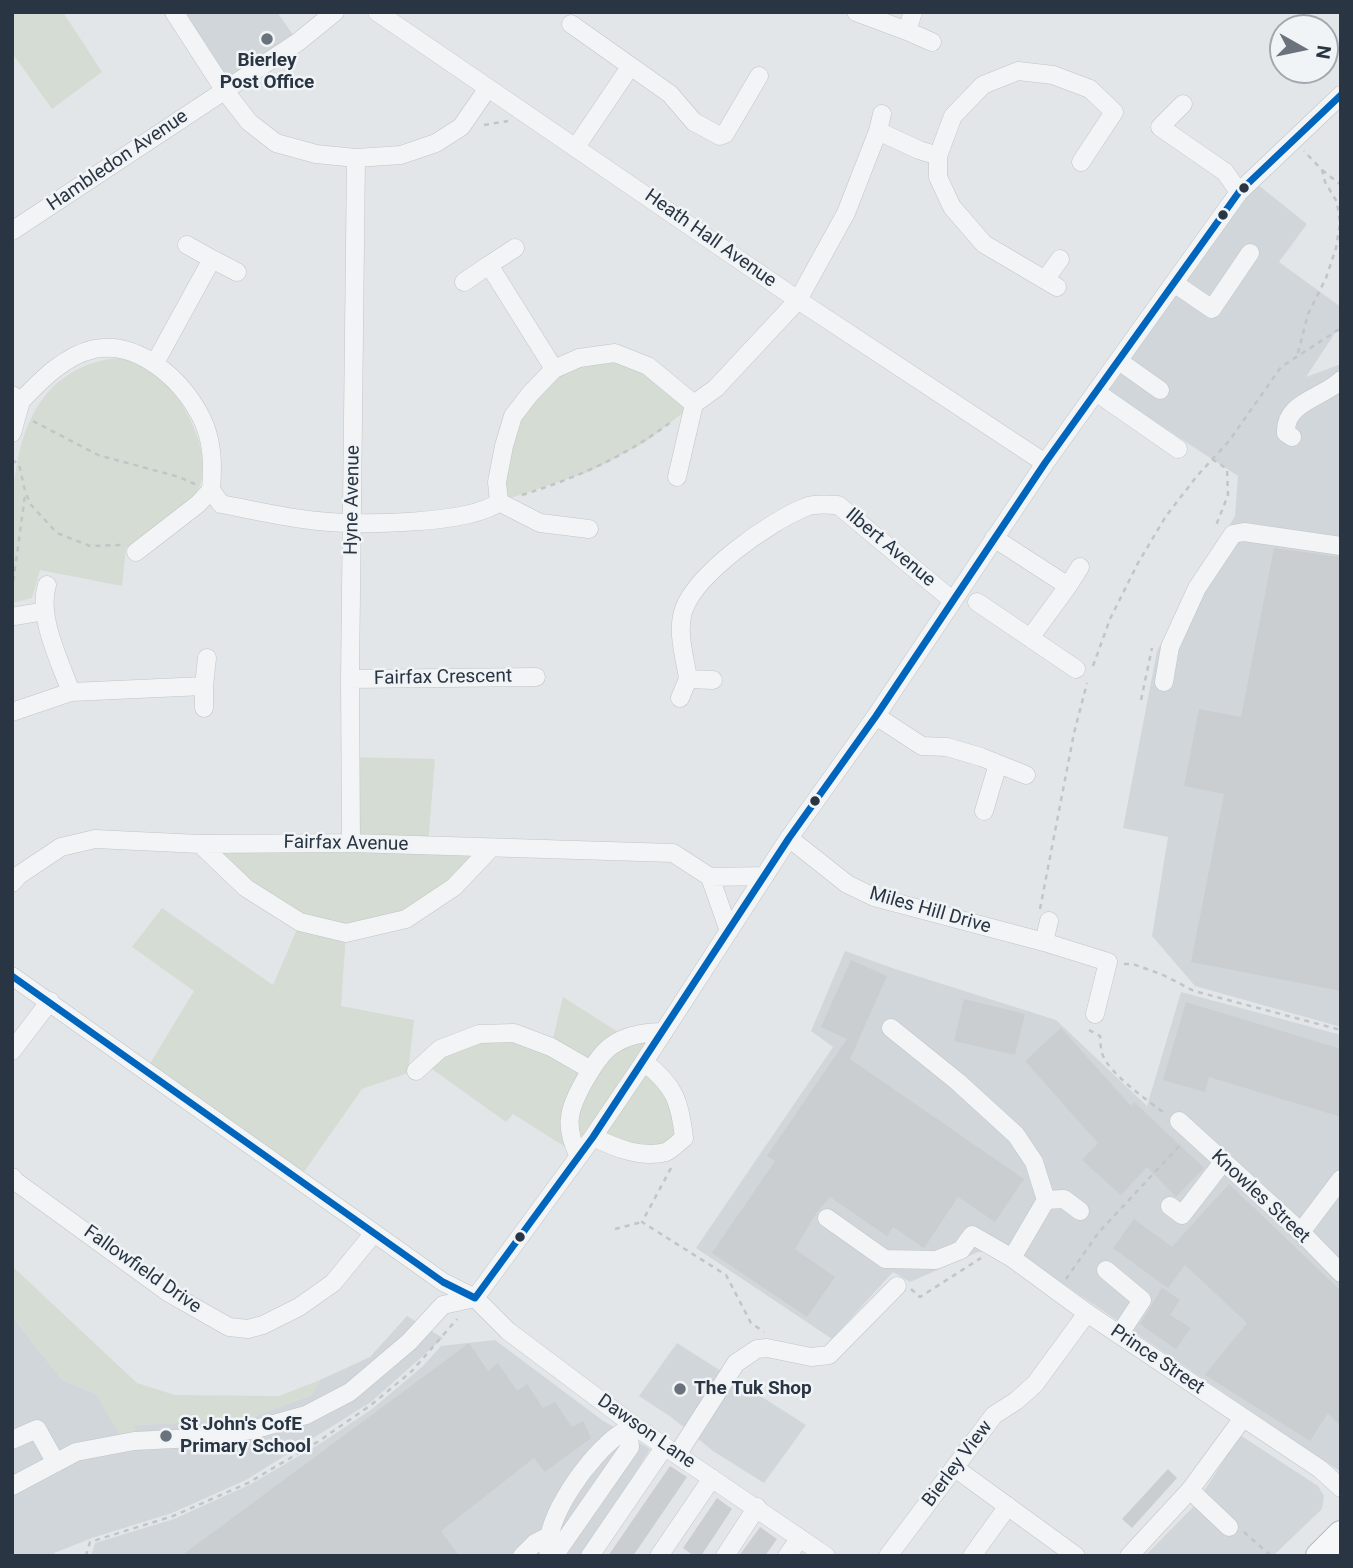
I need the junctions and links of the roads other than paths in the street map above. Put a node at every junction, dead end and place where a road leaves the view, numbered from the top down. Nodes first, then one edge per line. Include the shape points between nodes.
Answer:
1 (335, 12) edge
2 (377, 12) edge
3 (856, 12) edge
4 (913, 12) edge
5 (179, 14) edge
6 (571, 24) dead end
7 (907, 31) junction
8 (932, 42) dead end
9 (630, 66) junction
10 (759, 76) dead end
11 (488, 88) junction
12 (225, 90) junction
13 (1341, 95) edge
14 (1182, 104) dead end
15 (576, 146) junction
16 (938, 156) junction
17 (356, 158) junction
18 (1081, 162) dead end
19 (1239, 192) junction
20 (12, 231) edge
21 (187, 244) dead end
22 (514, 247) dead end
23 (1250, 253) dead end
24 (212, 259) junction
25 (1060, 259) dead end
26 (489, 265) junction
27 (237, 272) dead end
28 (464, 282) dead end
29 (1174, 283) junction
30 (798, 300) junction
31 (1119, 360) junction
32 (155, 363) junction
33 (554, 369) junction
34 (1341, 380) edge
35 (1160, 390) dead end
36 (1096, 392) junction
37 (17, 402) edge
38 (694, 404) junction
39 (12, 432) edge
40 (1292, 437) dead end
41 (1178, 449) dead end
42 (1045, 463) junction
43 (677, 477) dead end
44 (211, 490) junction
45 (499, 502) junction
46 (353, 523) junction
47 (589, 529) dead end
48 (994, 538) junction
49 (1341, 545) edge
50 (131, 549) road end
51 (1080, 567) dead end
52 (47, 586) dead end
53 (1068, 586) junction
54 (952, 600) junction
55 (977, 602) dead end
56 (45, 611) junction
57 (16, 616) dead end
58 (1030, 638) junction
59 (207, 658) dead end
60 (1086, 671) road end
61 (536, 677) dead end
62 (350, 679) junction
63 (688, 679) junction
64 (713, 680) dead end
65 (1164, 682) dead end
66 (204, 686) junction
67 (71, 692) junction
68 (680, 698) dead end
69 (204, 708) dead end
70 (12, 712) edge
71 (876, 716) junction
72 (998, 764) junction
73 (1026, 775) dead end
74 (984, 811) dead end
75 (789, 838) junction
76 (351, 843) junction
77 (200, 844) junction
78 (491, 848) junction
79 (765, 876) junction
80 (710, 877) junction
81 (12, 883) edge
82 (1044, 917) road end
83 (729, 931) junction
84 (1044, 942) junction
85 (12, 976) edge
86 (50, 1001) junction
87 (1095, 1014) road end
88 (891, 1028) dead end
89 (664, 1032) junction
90 (12, 1051) edge
91 (644, 1062) junction
92 (591, 1070) junction
93 (416, 1071) dead end
94 (1185, 1127) road end
95 (593, 1137) junction
96 (578, 1155) junction
97 (1223, 1162) junction
98 (12, 1177) edge
99 (1339, 1181) edge
100 (1046, 1200) junction
101 (1170, 1206) dead end
102 (1080, 1211) dead end
103 (827, 1218) dead end
104 (1301, 1232) junction
105 (374, 1233) junction
106 (1012, 1258) junction
107 (1106, 1270) dead end
108 (1341, 1273) edge
109 (897, 1286) road end
110 (475, 1298) junction
111 (1087, 1313) junction
112 (1119, 1335) junction
113 (1243, 1418) junction
114 (632, 1431) junction
115 (12, 1440) edge
116 (671, 1451) junction
117 (56, 1463) junction
118 (955, 1468) junction
119 (712, 1478) junction
120 (12, 1486) edge
121 (1341, 1488) edge
122 (1190, 1490) junction
123 (1008, 1506) junction
124 (757, 1507) junction
125 (1229, 1527) road end
126 (1341, 1534) edge
127 (551, 1535) junction
128 (800, 1538) junction
129 (1049, 1548) edge
130 (522, 1556) edge
131 (552, 1556) edge
132 (590, 1556) edge
133 (659, 1556) edge
134 (725, 1556) edge
135 (787, 1556) edge
136 (826, 1556) edge
137 (888, 1556) edge
138 (972, 1556) edge
139 (1076, 1556) edge
140 (1129, 1556) edge
141 (1320, 1556) edge

1 - 12 street, Hambledon Avenue
2 - 11 street, Heath Hall Avenue
3 - 7 street
4 - 7 street
5 - 12 street
6 - 9 street
7 - 8 street
9 - 10 street via 670,94 694,122 720,136
9 - 15 street
11 - 15 street, Heath Hall Avenue
11 - 17 street via 461,127 436,143 401,155
12 - 17 street via 249,122 276,143
12 - 20 street, Hambledon Avenue
13 - 19 street
14 - 19 street via 1160,127 1225,172
15 - 30 street, Heath Hall Avenue
16 - 18 street via 953,116 984,85 1018,71 1052,75 1090,89 1119,113
16 - 25 street via 938,177 952,207 984,244 1051,283
16 - 30 street via 919,150 880,122 846,213
17 - 46 street, Hyne Avenue
19 - 29 street
21 - 24 street
22 - 26 street
23 - 29 street via 1212,309
24 - 27 street
24 - 32 street
26 - 28 street
26 - 33 street
29 - 31 street
30 - 38 street via 716,388
30 - 42 street, Heath Hall Avenue
31 - 35 street
31 - 36 street
32 - 37 street via 122,349 95,349 45,375
32 - 44 street via 201,417 213,462
33 - 38 street via 579,358 615,354 648,366
33 - 45 street via 513,416 497,482
34 - 40 street via 1330,391 1295,407 1286,426
36 - 41 street
36 - 42 street
37 - 39 street
38 - 43 street
42 - 48 street
44 - 46 street via 221,504
44 - 50 street via 198,504
45 - 46 street via 491,508 438,519
45 - 47 street via 540,523
46 - 62 street, Hyne Avenue
48 - 53 street
48 - 54 street
49 - 65 street via 1233,534 1197,588 1170,647
51 - 53 street
52 - 56 street
53 - 58 street
54 - 63 street, Ilbert Avenue via 838,505 808,506 763,530 699,583 684,610 680,632
54 - 71 street
55 - 58 street
56 - 57 street
56 - 67 street
58 - 60 street
59 - 66 street
61 - 62 street, Fairfax Crescent
62 - 76 street, Hyne Avenue
63 - 64 street
63 - 68 street
66 - 67 street
66 - 69 street
67 - 70 street
71 - 72 street via 922,746 947,747
71 - 75 street
72 - 73 street
72 - 74 street
75 - 79 street
75 - 84 street, Miles Hill Drive via 847,884 874,897
76 - 77 street, Fairfax Avenue
76 - 78 street, Fairfax Avenue
77 - 78 street via 246,888 300,922 346,933 406,919 454,887
77 - 81 street, Fairfax Avenue via 95,839 61,847
78 - 80 street, Fairfax Avenue via 673,853
79 - 80 street
79 - 83 street
80 - 83 street
82 - 84 street
83 - 89 street
84 - 87 street, Miles Hill Drive via 1108,962
85 - 86 street, Dawson Lane
86 - 90 street
86 - 105 street, Dawson Lane
88 - 100 street via 1016,1135 1034,1162
89 - 91 street
89 - 92 street via 626,1038 609,1047
91 - 95 street
91 - 95 street via 664,1077 676,1096 684,1138 667,1151 640,1154
92 - 93 street via 514,1033 479,1034 440,1049
92 - 96 street via 570,1117
94 - 97 street, Knowles Street
95 - 96 street
96 - 110 street
97 - 101 street via 1182,1214
97 - 104 street, Knowles Street
98 - 105 street, Fallowfield Drive via 169,1293 229,1327 264,1325 299,1307 333,1283
99 - 104 street
100 - 102 street via 1064,1199
100 - 106 street
103 - 106 street, Prince Street via 885,1259 936,1260 961,1250 972,1234
104 - 108 street, Knowles Street
105 - 110 street, Dawson Lane via 443,1282
106 - 111 street, Prince Street
107 - 112 street via 1142,1300
109 - 116 street via 829,1355 811,1357 767,1348 736,1363
110 - 114 street, Dawson Lane via 508,1331
110 - 117 street via 443,1305 410,1342 350,1392 306,1415 256,1429 134,1441 76,1452
111 - 112 street, Prince Street
111 - 118 street, Bierley View via 1035,1384 994,1415
112 - 113 street, Prince Street
113 - 121 street, Prince Street
113 - 122 street
114 - 116 street, Dawson Lane
114 - 127 street via 606,1443 556,1511
114 - 131 street via 630,1447
115 - 117 street via 37,1429
116 - 119 street, Dawson Lane
116 - 132 street
117 - 120 street
118 - 123 street
118 - 137 street, Bierley View
119 - 124 street, Dawson Lane
119 - 133 street
122 - 125 street
122 - 140 street
123 - 129 street
123 - 138 street
124 - 128 street, Dawson Lane
124 - 134 street
126 - 141 highway
127 - 130 street
127 - 131 street via 548,1548
128 - 135 street
128 - 136 street, Dawson Lane
129 - 139 street

